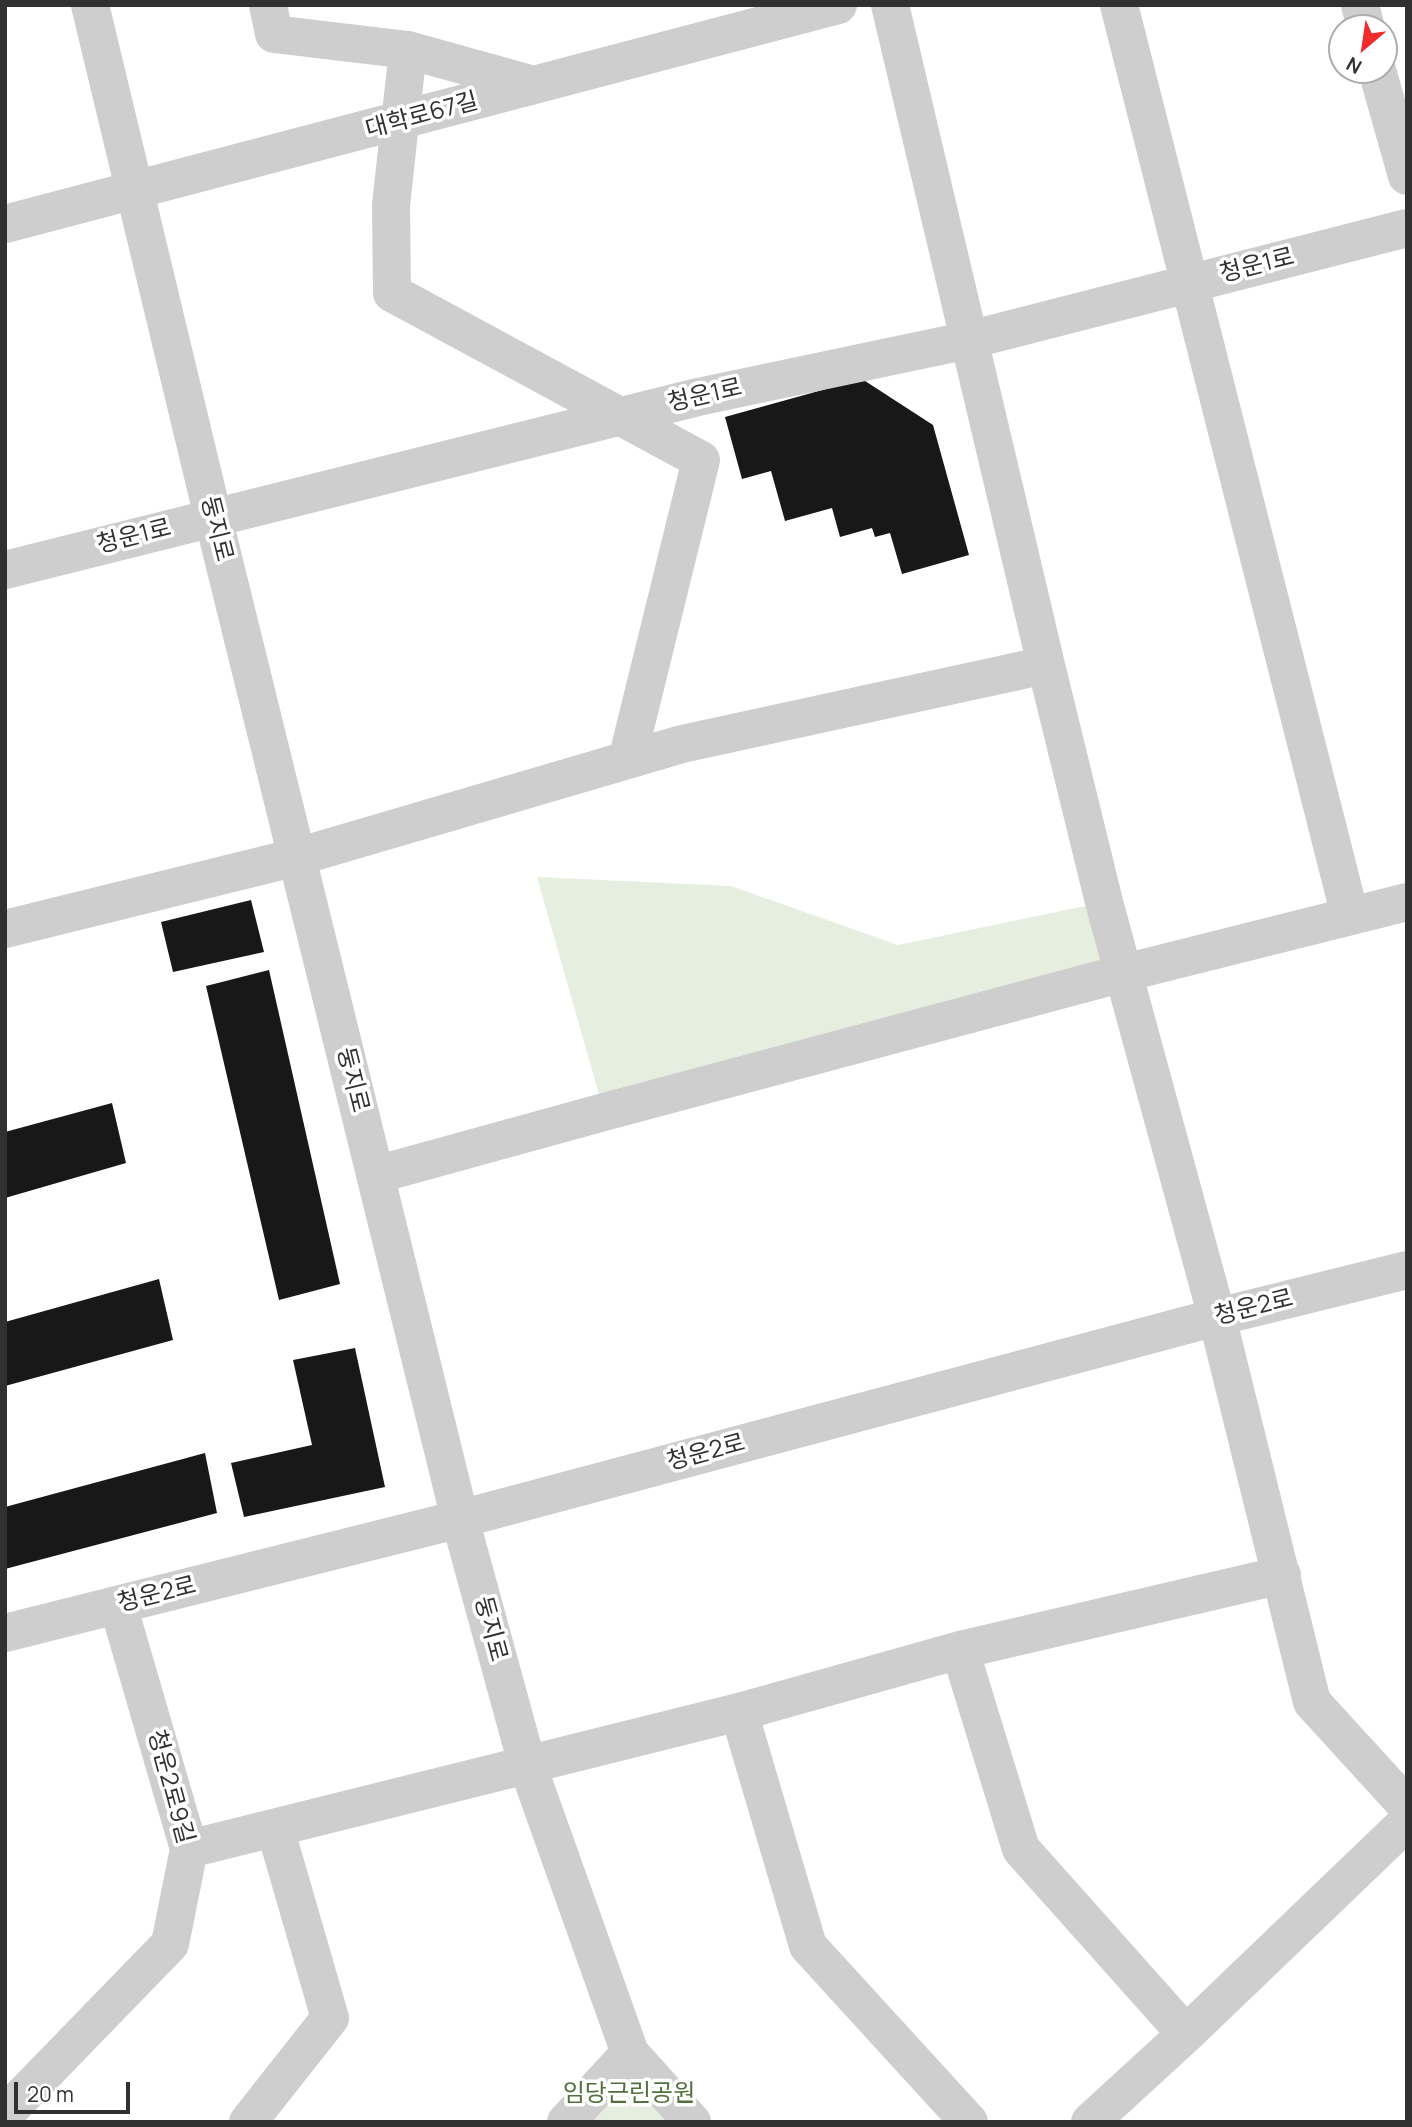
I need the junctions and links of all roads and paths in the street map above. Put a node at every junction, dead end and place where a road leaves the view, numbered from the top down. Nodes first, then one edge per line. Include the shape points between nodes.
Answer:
1 (90, 5) edge
2 (268, 5) edge
3 (838, 5) edge
4 (890, 5) edge
5 (1119, 5) edge
6 (408, 50) junction
7 (1381, 84) edge
8 (536, 85) junction
9 (401, 121) junction
10 (1407, 176) edge
11 (134, 191) junction
12 (5, 224) edge
13 (1407, 228) edge
14 (1189, 284) junction
15 (969, 340) junction
16 (619, 416) junction
17 (213, 517) junction
18 (5, 570) edge
19 (1046, 665) junction
20 (626, 760) junction
21 (298, 857) junction
22 (1407, 902) edge
23 (1350, 916) junction
24 (5, 929) edge
25 (1124, 973) junction
26 (376, 1175) junction
27 (1407, 1270) edge
28 (1217, 1317) junction
29 (460, 1519) junction
30 (1282, 1575) junction
31 (118, 1605) junction
32 (5, 1633) edge
33 (960, 1650) junction
34 (739, 1712) junction
35 (527, 1764) junction
36 (1407, 1806) edge
37 (1407, 1822) edge
38 (275, 1828) junction
39 (189, 1849) junction
40 (1186, 2034) junction
41 (630, 2053) junction
42 (24, 2112) edge
43 (248, 2122) edge
44 (566, 2122) edge
45 (692, 2122) edge
46 (969, 2122) edge
47 (1090, 2122) edge

1 - 11 street, 둥지로
2 - 6 street via 274,34
3 - 8 street, 대학로67길
4 - 15 street
5 - 14 street
6 - 8 street
6 - 9 street
7 - 10 street
8 - 9 street, 대학로67길
9 - 11 street, 대학로67길
9 - 16 street via 391,205 392,293
11 - 12 street, 대학로67길
11 - 17 street, 둥지로
13 - 14 street, 청운1로
14 - 15 street, 청운1로
14 - 23 street
15 - 16 street, 청운1로
15 - 19 street
16 - 17 street, 청운1로
16 - 20 street via 701,460
17 - 18 street, 청운1로
17 - 21 street, 둥지로
19 - 20 street
19 - 25 street
20 - 21 street
21 - 24 street
21 - 26 street, 둥지로
22 - 23 street
23 - 25 street
25 - 26 street
25 - 28 street
26 - 29 street, 둥지로
27 - 28 street, 청운2로
28 - 29 street, 청운2로
28 - 30 street
29 - 31 street, 청운2로
29 - 35 street, 둥지로
30 - 33 street
30 - 36 street via 1311,1702
31 - 32 street, 청운2로
31 - 39 street, 청운2로9길
33 - 34 street
33 - 40 street via 1021,1849
34 - 35 street
34 - 46 street via 808,1946
35 - 38 street
35 - 41 street, 둥지로
37 - 40 street
38 - 39 street
38 - 43 street via 330,2018
39 - 42 street, 청운2로9길 via 170,1944
40 - 47 street
41 - 44 street
41 - 45 street, 둥지로

